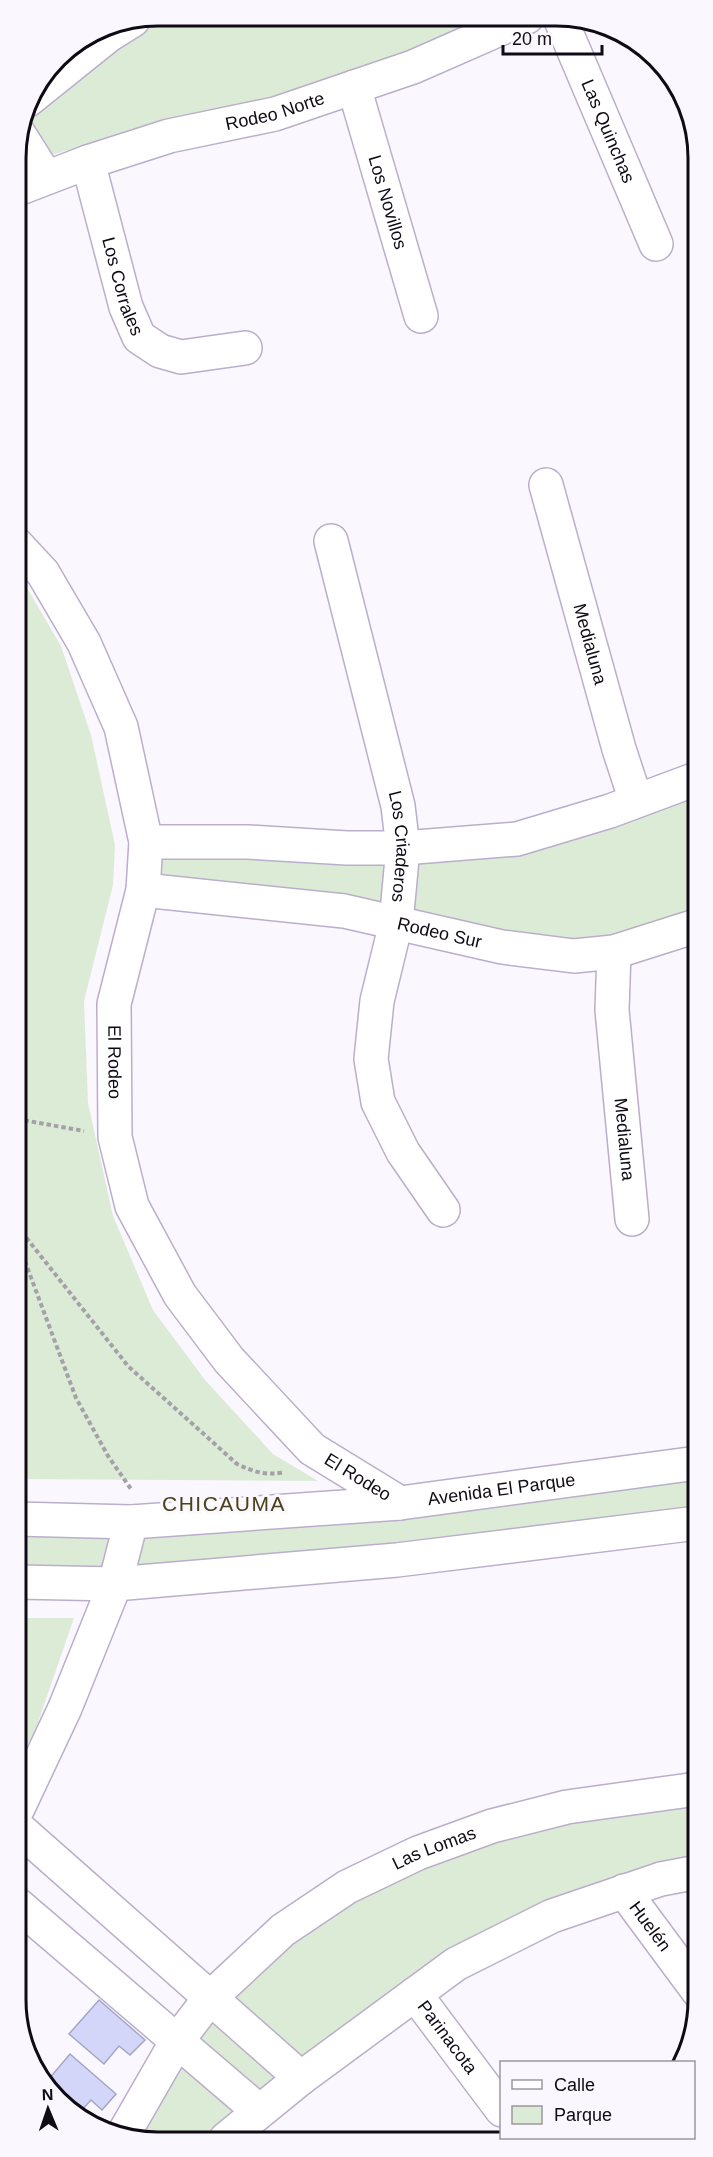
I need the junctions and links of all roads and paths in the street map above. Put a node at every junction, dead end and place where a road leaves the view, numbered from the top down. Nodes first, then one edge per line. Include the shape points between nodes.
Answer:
1 (506, 26) edge
2 (563, 26) edge
3 (108, 35) edge
4 (50, 81) edge
5 (354, 87) junction
6 (26, 146) edge
7 (88, 162) junction
8 (46, 177) junction
9 (26, 185) edge
10 (656, 244) dead end
11 (421, 316) dead end
12 (244, 348) dead end
13 (546, 485) dead end
14 (331, 541) dead end
15 (26, 555) edge
16 (688, 782) edge
17 (636, 801) junction
18 (146, 842) junction
19 (403, 848) junction
20 (143, 890) junction
21 (396, 923) junction
22 (688, 929) edge
23 (614, 952) junction
24 (26, 1121) edge
25 (116, 1137) junction
26 (443, 1210) dead end
27 (633, 1219) dead end
28 (26, 1237) edge
29 (26, 1264) edge
30 (687, 1464) edge
31 (284, 1472) dead end
32 (131, 1490) dead end
33 (400, 1503) junction
34 (26, 1519) edge
35 (131, 1522) junction
36 (687, 1524) edge
37 (26, 1582) edge
38 (115, 1584) junction
39 (687, 1790) edge
40 (26, 1791) edge
41 (26, 1835) edge
42 (687, 1874) edge
43 (624, 1891) junction
44 (26, 1912) edge
45 (687, 1976) edge
46 (415, 1994) junction
47 (210, 1998) junction
48 (177, 2041) junction
49 (301, 2078) junction
50 (500, 2109) edge
51 (127, 2128) edge
52 (243, 2130) edge

1 - 5 street, Rodeo Norte via 413,67
2 - 10 street, Las Quinchas
3 - 4 street
5 - 7 street, Rodeo Norte via 275,114 169,136
5 - 11 street, Los Novillos
6 - 8 street
7 - 8 street, Rodeo Norte
7 - 12 street, Los Corrales via 126,307 139,337 160,351 181,357
8 - 9 street, Rodeo Norte
13 - 17 street, Medialuna
14 - 19 street, Los Criaderos via 398,806
15 - 18 street, El Rodeo via 43,573 89,653 121,727
16 - 17 street
17 - 19 street via 517,839
18 - 19 street
18 - 20 street, El Rodeo
19 - 21 street, Los Criaderos
20 - 21 street, Rodeo Sur via 344,911
20 - 25 street, El Rodeo via 114,1004
21 - 23 street, Rodeo Sur via 502,946 574,956
21 - 26 street, Los Criaderos via 372,1048 378,1102 403,1152
22 - 23 street, Rodeo Sur
23 - 27 street, Medialuna via 612,1010
24 - 25 path
25 - 33 street, El Rodeo via 132,1206 180,1295 229,1360 312,1449
28 - 31 path via 128,1366 237,1464 256,1473
29 - 32 path via 76,1398
30 - 33 street, Avenida El Parque
33 - 35 street, Avenida El Parque
34 - 35 street, Avenida El Parque
35 - 38 street
36 - 38 street via 398,1560
37 - 38 street
38 - 40 street via 65,1708
39 - 47 street, Las Lomas via 567,1807 492,1826 418,1853 347,1887 283,1930
41 - 47 street
42 - 43 street
43 - 45 street, Huelén
43 - 46 street via 552,1916 456,1964
44 - 48 street
46 - 49 street
46 - 50 street, Parinacota
47 - 48 street, Las Lomas
47 - 49 street
48 - 51 street, Las Lomas
48 - 52 street
49 - 52 street

